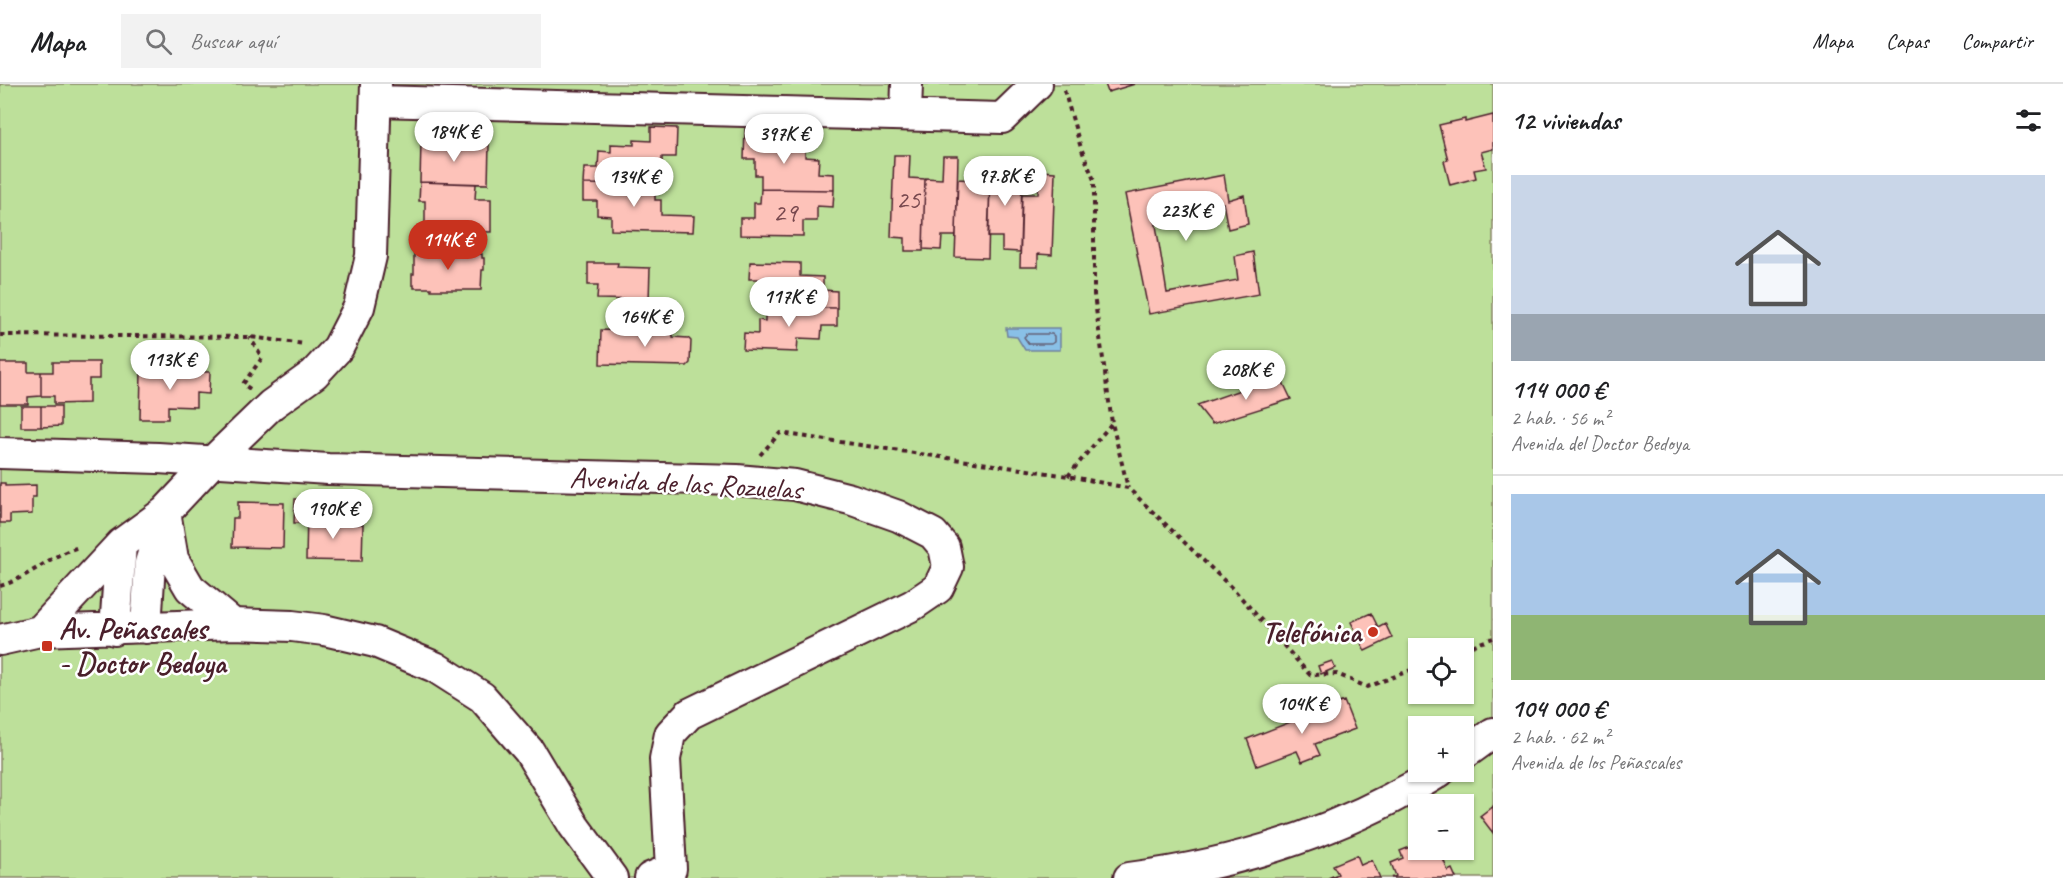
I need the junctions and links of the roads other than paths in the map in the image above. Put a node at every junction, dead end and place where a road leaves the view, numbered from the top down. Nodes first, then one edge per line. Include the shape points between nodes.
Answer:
1 (907, 84) edge
2 (1037, 84) edge
3 (376, 92) edge
4 (906, 114) junction
5 (0, 453) edge
6 (212, 462) junction
7 (165, 512) junction
8 (121, 544) junction
9 (233, 624) junction
10 (146, 628) junction
11 (116, 630) junction
12 (40, 632) junction
13 (0, 640) edge
14 (1493, 733) edge
15 (1474, 747) edge
16 (1420, 782) edge
17 (664, 875) edge
18 (613, 878) edge
19 (1129, 878) edge

1 - 4 street
2 - 4 street via 1002,118
3 - 4 street
3 - 6 street via 371,256 359,307 338,348 314,374 271,405
5 - 6 street, Avenida de las Rozuelas
6 - 7 street
6 - 17 street, Avenida de las Rozuelas via 795,485 898,516 933,534 944,547 948,567 938,588 689,714 670,734 665,759
7 - 8 street
7 - 9 street via 173,559 190,588
7 - 10 street via 150,563
8 - 11 street
8 - 12 street
9 - 10 street
9 - 18 street via 324,630 375,642 435,667 482,697 529,751 574,826
10 - 11 street
11 - 12 street
12 - 13 street
14 - 15 street
16 - 19 street via 1359,815 1266,851

